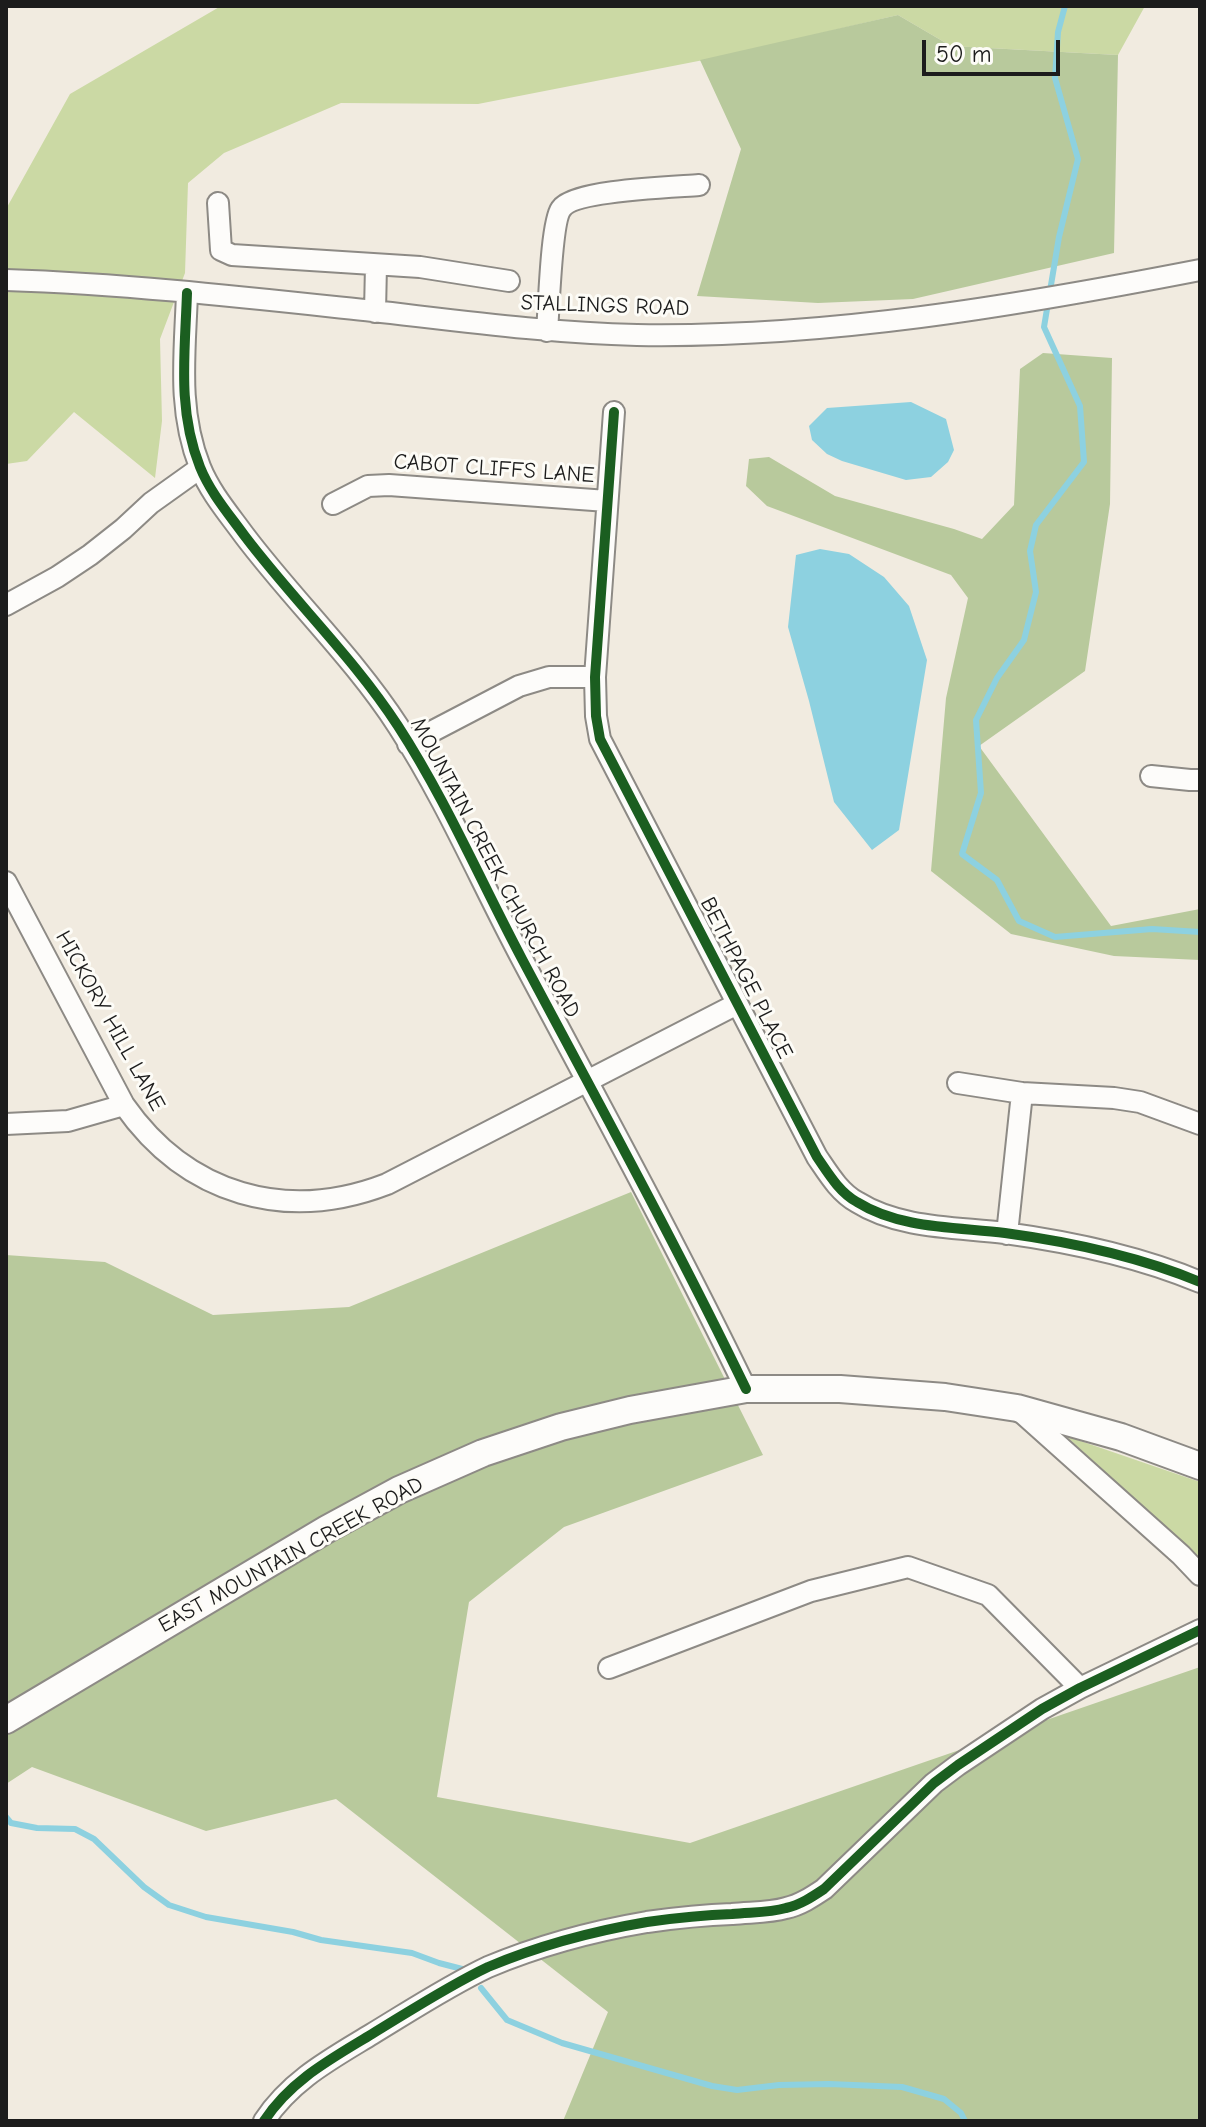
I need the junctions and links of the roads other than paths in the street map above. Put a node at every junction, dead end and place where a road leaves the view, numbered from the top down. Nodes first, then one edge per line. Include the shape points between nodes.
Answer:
1 (699, 185) dead end
2 (218, 203) dead end
3 (376, 265) junction
4 (1200, 270) edge
5 (6, 280) edge
6 (509, 281) dead end
7 (187, 293) junction
8 (375, 312) junction
9 (547, 331) junction
10 (614, 412) dead end
11 (200, 468) junction
12 (607, 501) junction
13 (333, 504) dead end
14 (6, 605) edge
15 (595, 677) junction
16 (408, 744) junction
17 (1151, 776) dead end
18 (1200, 780) edge
19 (6, 882) edge
20 (737, 1004) junction
21 (587, 1082) junction
22 (958, 1083) dead end
23 (1022, 1093) junction
24 (124, 1105) junction
25 (6, 1124) edge
26 (1200, 1124) edge
27 (1007, 1234) junction
28 (1200, 1282) edge
29 (746, 1389) junction
30 (1017, 1408) junction
31 (1200, 1466) edge
32 (1200, 1575) edge
33 (1200, 1630) edge
34 (609, 1668) dead end
35 (1080, 1688) junction
36 (6, 1720) edge
37 (264, 2121) edge

1 - 9 street via 588,196 562,206
2 - 3 street via 221,250 232,255
3 - 6 street
3 - 8 street
4 - 9 street, STALLINGS ROAD via 879,323 761,333
5 - 7 street, STALLINGS ROAD
7 - 8 street, STALLINGS ROAD
7 - 11 street, MOUNTAIN CREEK CHURCH ROAD via 183,391
8 - 9 street, STALLINGS ROAD
10 - 12 street, BETHPAGE PLACE
11 - 14 street via 90,555
11 - 16 street, MOUNTAIN CREEK CHURCH ROAD via 257,553 379,699
12 - 13 street, CABOT CLIFFS LANE via 389,485 368,486
12 - 15 street, BETHPAGE PLACE
15 - 16 street via 549,677 519,686
15 - 20 street, BETHPAGE PLACE via 600,739
16 - 21 street, MOUNTAIN CREEK CHURCH ROAD
17 - 18 street
19 - 24 street, HICKORY HILL LANE
20 - 21 street, HICKORY HILL LANE
20 - 27 street, BETHPAGE PLACE via 817,1157 855,1202 901,1221
21 - 24 street, HICKORY HILL LANE via 387,1184 318,1201 266,1199 194,1173 155,1142
21 - 29 street, MOUNTAIN CREEK CHURCH ROAD
22 - 23 street
23 - 26 street via 1140,1102
23 - 27 street
24 - 25 street via 68,1121
27 - 28 street, BETHPAGE PLACE via 1125,1256
29 - 30 main road, EAST MOUNTAIN CREEK ROAD via 889,1391
29 - 36 main road, EAST MOUNTAIN CREEK ROAD via 561,1427 483,1453 399,1490
30 - 31 main road, EAST MOUNTAIN CREEK ROAD
30 - 32 street
33 - 35 street
34 - 35 street via 811,1591 908,1567 988,1595
35 - 37 street via 934,1783 806,1901 773,1911 645,1923 490,1967 329,2060 294,2085

